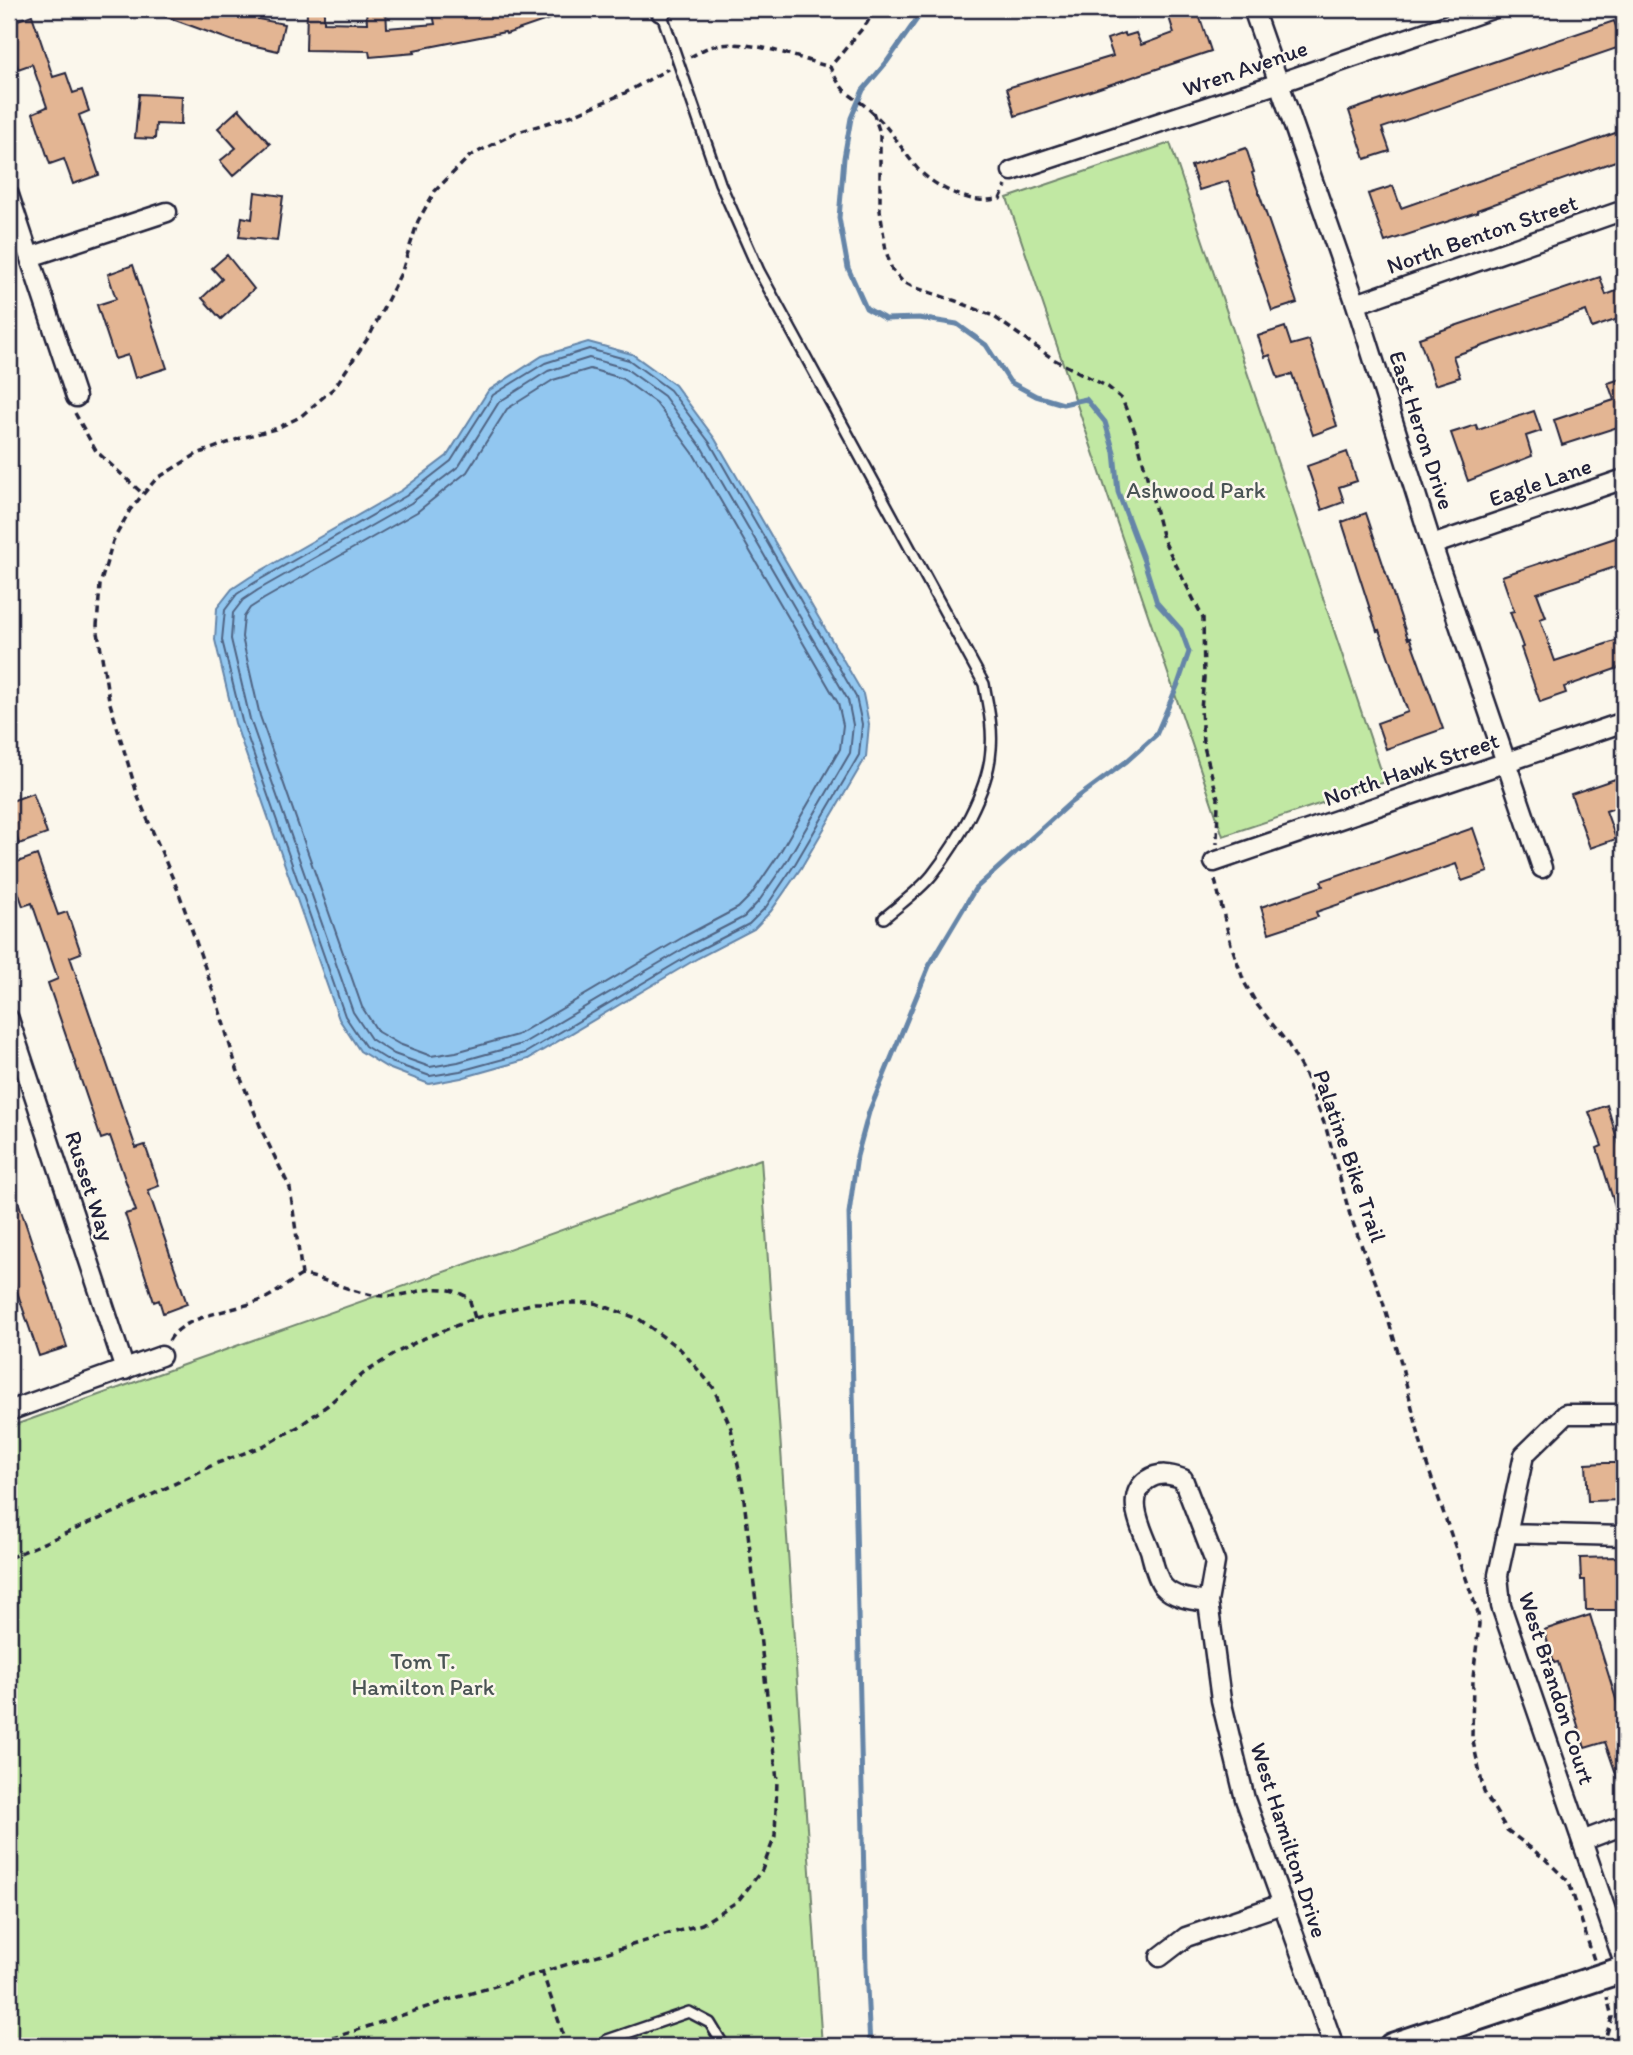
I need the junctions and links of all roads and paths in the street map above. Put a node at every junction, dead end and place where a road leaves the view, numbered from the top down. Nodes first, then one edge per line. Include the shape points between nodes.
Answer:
1 (875, 9) edge
2 (1254, 9) edge
3 (1492, 9) edge
4 (660, 10) edge
5 (679, 64) junction
6 (830, 67) junction
7 (1279, 83) junction
8 (873, 112) junction
9 (1012, 171) joint
10 (9, 195) edge
11 (1624, 210) edge
12 (167, 212) dead end
13 (30, 257) junction
14 (1356, 304) junction
15 (76, 397) joint
16 (1624, 479) edge
17 (143, 494) junction
18 (1432, 545) junction
19 (1624, 722) edge
20 (1506, 763) junction
21 (1214, 862) junction
22 (1542, 868) dead end
23 (884, 918) dead end
24 (9, 1019) edge
25 (302, 1275) junction
26 (475, 1318) junction
27 (161, 1356) joint
28 (125, 1370) junction
29 (9, 1411) edge
30 (1624, 1413) edge
31 (1506, 1533) junction
32 (1624, 1536) edge
33 (9, 1558) edge
34 (1208, 1602) junction
35 (1624, 1825) edge
36 (1582, 1841) junction
37 (1282, 1904) junction
38 (1160, 1957) dead end
39 (1624, 1963) edge
40 (1624, 1969) edge
41 (542, 1971) junction
42 (1599, 1976) junction
43 (309, 2046) edge
44 (567, 2046) edge
45 (609, 2046) edge
46 (724, 2046) edge
47 (1334, 2046) edge
48 (1392, 2046) edge
49 (1603, 2046) edge

1 - 6 path
2 - 7 street, East Heron Drive
3 - 7 street, Wren Avenue
4 - 5 lane
5 - 6 path via 708,48 735,45
5 - 17 path via 625,93 516,133 470,156 435,191 370,335 334,388 283,425 197,454 156,479
5 - 23 lane via 720,183 759,271 984,684 991,750 973,810 931,876
6 - 8 path via 847,95
7 - 9 street, Wren Avenue
7 - 14 street, East Heron Drive
8 - 9 path via 919,170 949,191 978,200 1000,199
8 - 21 path, Palatine Bike Trail via 880,133 880,210 892,270 913,287 993,316 1053,359 1122,399 1136,434 1163,539 1203,618 1203,743 1218,798
10 - 13 street
11 - 14 street, North Benton Street
12 - 13 street
13 - 15 street
14 - 18 street, East Heron Drive
15 - 17 path via 71,403 96,451
16 - 18 street, Eagle Lane
17 - 25 path via 113,541 100,585 97,626 109,700 138,797 179,893 237,1069 290,1188
18 - 20 street, East Heron Drive
19 - 20 street, North Hawk Street
20 - 21 street, North Hawk Street
20 - 22 street, East Heron Drive
21 - 42 path, Palatine Bike Trail via 1218,893 1244,982 1288,1044 1326,1128 1350,1215 1400,1359 1424,1457 1478,1613 1472,1737 1484,1792 1507,1830 1569,1882
24 - 28 street, Russet Way
25 - 26 path via 383,1296 432,1288 455,1290 469,1298
25 - 27 path via 265,1298 205,1316 173,1333
26 - 33 path via 394,1354 298,1427 263,1447 215,1464
26 - 41 path via 535,1303 595,1303 639,1319 681,1350 713,1387 731,1427 743,1491 777,1780 775,1836 762,1870 738,1900 702,1924
27 - 28 street
28 - 29 street
30 - 31 street, West Brandon Court via 1566,1414 1524,1455
31 - 32 street
31 - 36 street, West Brandon Court via 1497,1575 1501,1606
34 - 34 street, West Hamilton Drive via 1173,1594 1162,1585 1136,1511 1140,1485 1153,1476 1167,1473 1183,1479 1214,1562
34 - 37 street, West Hamilton Drive via 1221,1700 1245,1799
35 - 36 street
36 - 39 street, West Brandon Court
37 - 38 street via 1186,1937
37 - 47 street, West Hamilton Drive
40 - 42 street
41 - 43 path
41 - 44 path
42 - 48 street
42 - 49 path, Palatine Bike Trail via 1612,2017
45 - 46 lane via 607,2040 689,2012 709,2023

